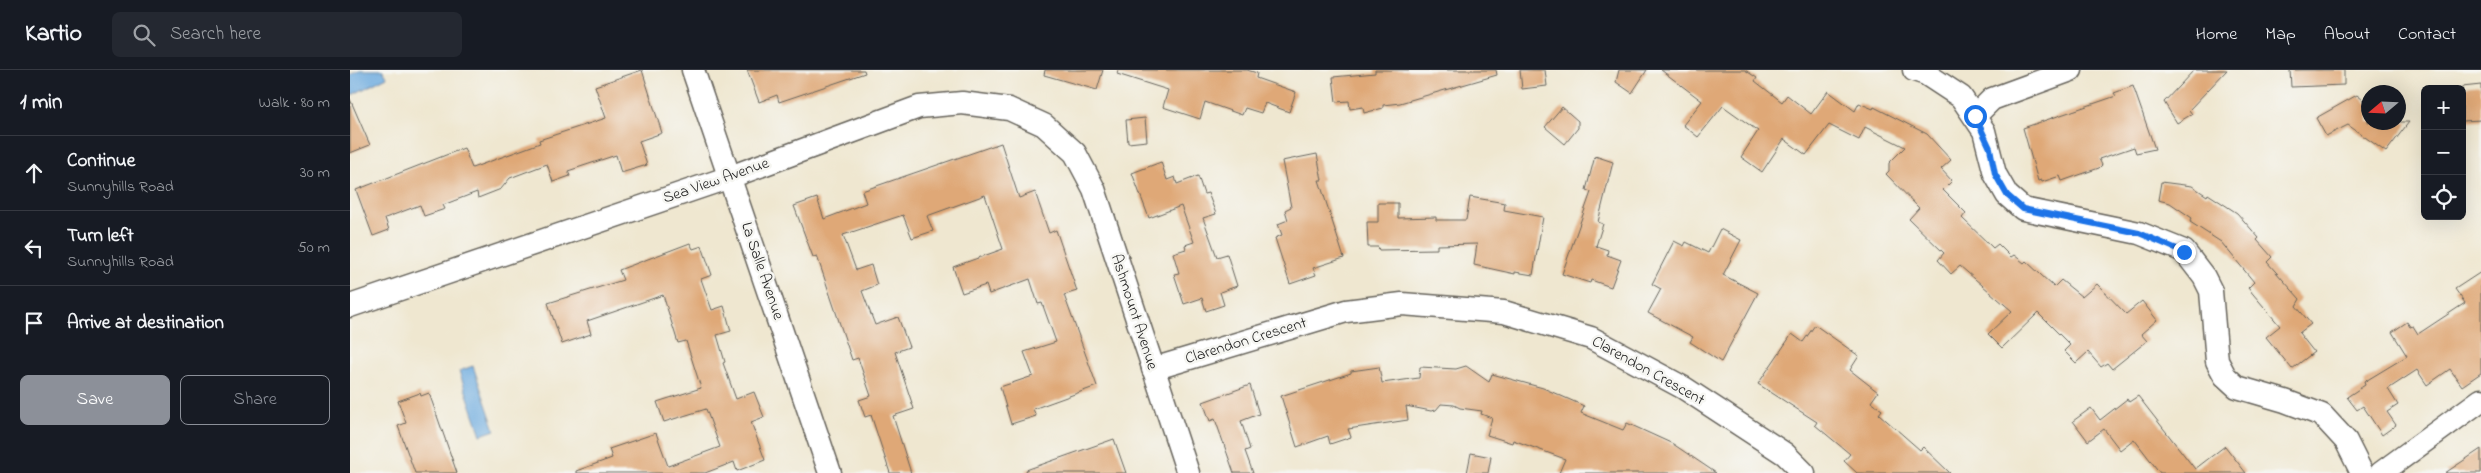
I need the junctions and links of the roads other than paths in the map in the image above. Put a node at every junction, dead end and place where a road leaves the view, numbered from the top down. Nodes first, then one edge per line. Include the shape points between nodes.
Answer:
1 (693, 70) edge
2 (1914, 70) edge
3 (2071, 70) edge
4 (1975, 116) junction
5 (1075, 153) joint
6 (730, 177) junction
7 (350, 306) edge
8 (1153, 369) junction
9 (2481, 400) edge
10 (830, 473) edge
11 (1188, 473) edge
12 (1804, 473) edge
13 (2362, 473) edge
14 (2381, 473) edge

1 - 6 street, La Salle Avenue
2 - 4 street via 1926,74 1961,98
3 - 4 street via 1992,100
4 - 13 street via 1990,148 1995,174 2007,195 2023,209 2139,233 2184,252 2211,291 2216,361 2225,376 2237,387 2322,415 2346,441
5 - 6 street, Sea View Avenue via 1044,125 1009,109 962,103 918,107
5 - 8 street, Ashmount Avenue via 1094,188
6 - 7 street, Sea View Avenue
6 - 10 street, La Salle Avenue
8 - 11 street, Ashmount Avenue
8 - 12 street, Clarendon Crescent via 1346,311 1402,304 1504,312 1591,338 1684,388 1785,454
9 - 14 street

